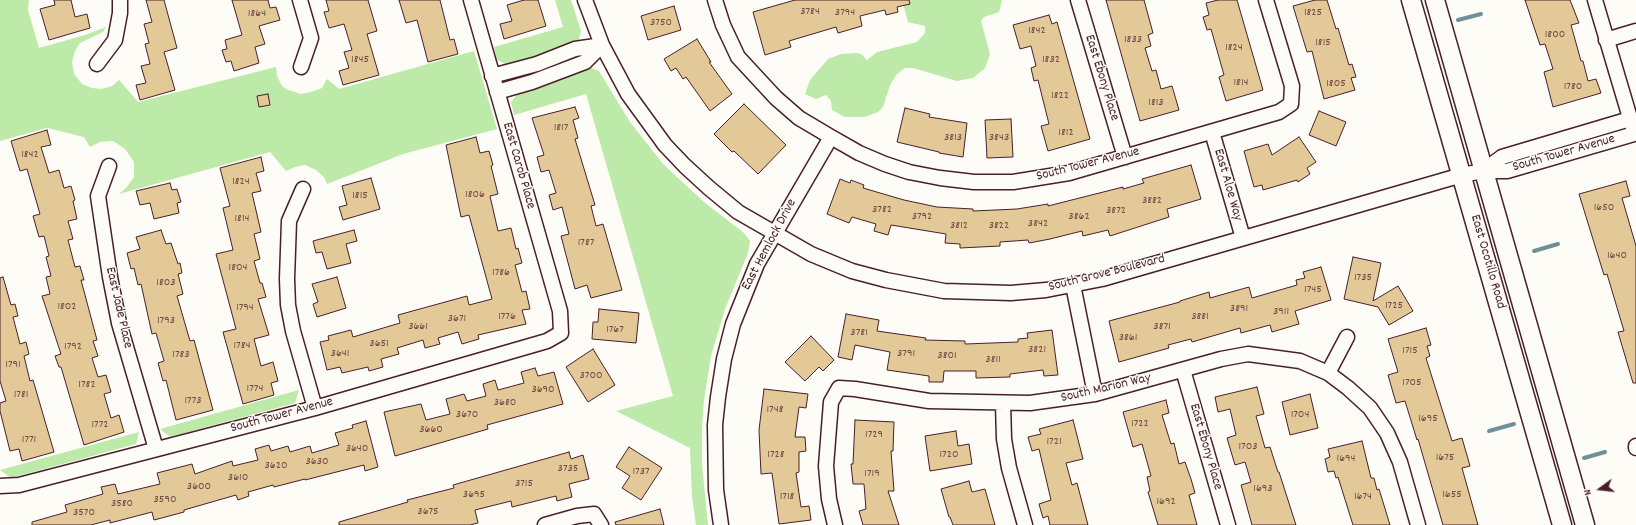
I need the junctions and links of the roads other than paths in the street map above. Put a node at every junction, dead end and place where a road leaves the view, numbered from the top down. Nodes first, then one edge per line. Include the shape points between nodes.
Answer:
1 (120, 0) edge
2 (300, 0) edge
3 (471, 0) edge
4 (585, 0) edge
5 (715, 0) edge
6 (1078, 0) edge
7 (1266, 0) edge
8 (1411, 0) edge
9 (1435, 0) edge
10 (1595, 0) edge
11 (1636, 31) edge
12 (1606, 40) junction
13 (602, 45) junction
14 (97, 64) dead end
15 (301, 67) dead end
16 (492, 76) junction
17 (496, 92) junction
18 (1630, 119) junction
19 (1212, 132) junction
20 (831, 137) junction
21 (1635, 137) edge
22 (1125, 157) junction
23 (109, 166) dead end
24 (1483, 171) junction
25 (1462, 175) junction
26 (304, 189) dead end
27 (774, 234) junction
28 (1243, 238) junction
29 (1073, 285) junction
30 (561, 333) joint
31 (1347, 337) dead end
32 (1183, 370) junction
33 (1328, 373) junction
34 (1095, 394) junction
35 (1003, 403) junction
36 (315, 408) junction
37 (156, 449) junction
38 (0, 486) edge
39 (598, 520) edge
40 (545, 525) edge
41 (721, 525) edge
42 (835, 525) edge
43 (1025, 525) edge
44 (1228, 525) edge
45 (1418, 525) edge
46 (1562, 525) edge
47 (1585, 525) edge

1 - 14 street via 115,40
2 - 15 street via 311,38
3 - 16 street, East Carob Place
4 - 13 street, South Grove Boulevard
5 - 20 street, South Tower Avenue via 738,57 776,98 799,118
6 - 22 street, East Ebony Place
7 - 19 street, South Tower Avenue via 1292,86 1291,104 1279,112
8 - 25 main road, East Ocotillo Road
9 - 24 main road, East Ocotillo Road
10 - 12 street
11 - 12 street
12 - 18 street
13 - 16 street via 576,49 537,64
13 - 17 street via 584,62 532,82
13 - 27 street, South Grove Boulevard via 628,94 665,144 685,166 738,212
16 - 17 street, East Carob Place
17 - 30 street, East Carob Place via 560,311
18 - 21 street
18 - 24 street, South Tower Avenue via 1502,157
19 - 22 street, South Tower Avenue
19 - 28 street, East Aloe Way
20 - 22 street, South Tower Avenue via 859,153 908,172 974,182 1041,179
20 - 27 street, East Hemlock Drive
21 - 24 street, South Tower Avenue via 1507,171
23 - 37 street, East Jade Place via 98,196 110,277 119,323
24 - 25 street, South Grove Boulevard
24 - 47 main road, East Ocotillo Road
25 - 28 street, South Grove Boulevard
25 - 46 main road, East Ocotillo Road
26 - 36 street via 289,222 288,304
27 - 29 street, South Grove Boulevard via 811,254 852,270 918,287 974,293 1011,293
27 - 41 street, East Hemlock Drive via 742,298 724,360 718,396 715,458
28 - 29 street, South Grove Boulevard
29 - 34 street
30 - 36 street, South Tower Avenue via 547,341
31 - 33 street
32 - 33 street, South Marion Way via 1248,354 1300,361
32 - 34 street, South Marion Way
32 - 44 street, East Ebony Place
33 - 45 street, South Marion Way via 1370,408 1387,433 1400,462
34 - 35 street, South Marion Way via 1030,403
35 - 42 street, South Marion Way via 929,401 839,388 831,402 826,445 829,500
35 - 43 street via 1004,439 1009,468
36 - 37 street, South Tower Avenue
37 - 38 street, South Tower Avenue via 19,485
39 - 40 street via 577,516

